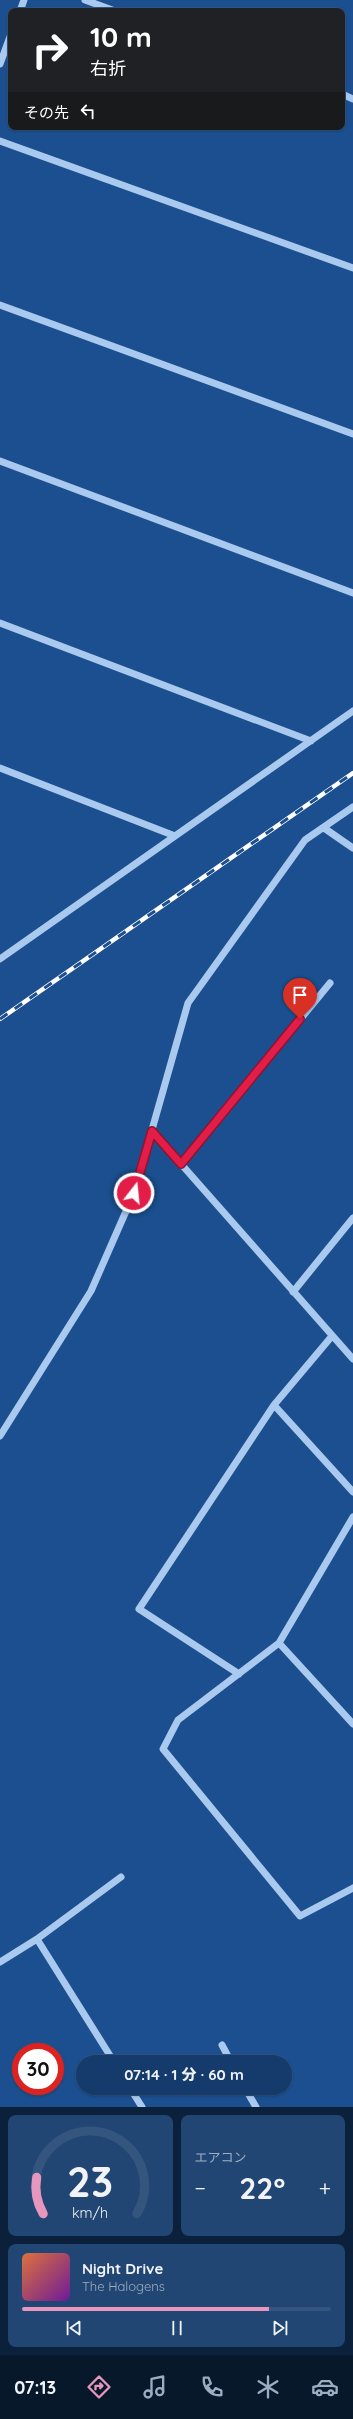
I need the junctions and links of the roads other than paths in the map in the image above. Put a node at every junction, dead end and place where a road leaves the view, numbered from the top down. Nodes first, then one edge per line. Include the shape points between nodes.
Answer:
1 (85, 0) edge
2 (107, 8) edge
3 (8, 42) edge
4 (0, 64) edge
5 (0, 141) edge
6 (353, 268) edge
7 (0, 305) edge
8 (353, 434) edge
9 (0, 461) edge
10 (353, 593) edge
11 (0, 623) edge
12 (353, 711) edge
13 (311, 741) junction
14 (0, 768) edge
15 (353, 808) edge
16 (324, 828) junction
17 (175, 836) junction
18 (353, 848) edge
19 (0, 959) edge
20 (330, 983) dead end
21 (152, 1131) junction
22 (181, 1164) junction
23 (353, 1218) edge
24 (293, 1292) junction
25 (332, 1336) junction
26 (353, 1359) edge
27 (274, 1405) junction
28 (1, 1432) edge
29 (353, 1492) edge
30 (353, 1517) edge
31 (279, 1643) junction
32 (239, 1674) junction
33 (353, 1724) edge
34 (121, 1877) dead end
35 (353, 1888) edge
36 (37, 1939) junction
37 (0, 1962) edge
38 (222, 2045) dead end
39 (110, 2055) edge
40 (227, 2055) edge
41 (134, 2095) edge
42 (249, 2095) edge
43 (142, 2107) edge
44 (256, 2107) edge

1 - 2 street
3 - 4 street
5 - 6 street
7 - 8 street
9 - 10 street
11 - 13 street
12 - 13 street
13 - 17 street
14 - 17 street
15 - 16 street
16 - 18 street
16 - 21 street via 305,840 188,1003
17 - 19 street
20 - 22 street
21 - 22 street
21 - 28 street via 134,1193 91,1292
22 - 24 street
23 - 24 street
24 - 25 street
25 - 26 street
25 - 27 street
27 - 29 street
27 - 32 street via 139,1609
30 - 31 street
31 - 32 street
31 - 33 street
32 - 35 street via 178,1720 163,1749 300,1916
34 - 36 street
36 - 37 street
36 - 39 street
38 - 40 street
41 - 43 street
42 - 44 street

